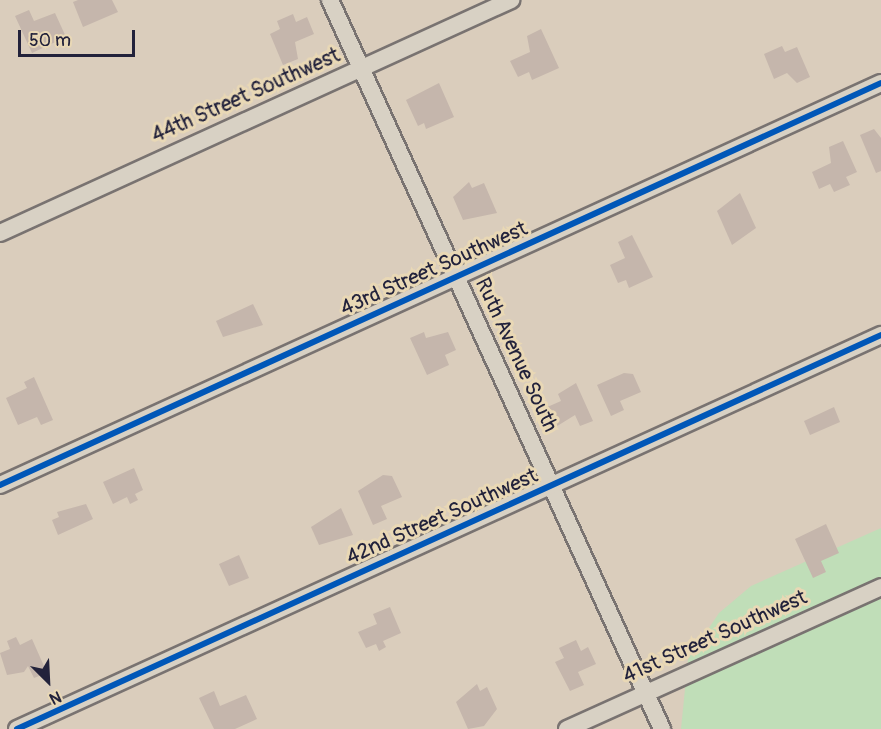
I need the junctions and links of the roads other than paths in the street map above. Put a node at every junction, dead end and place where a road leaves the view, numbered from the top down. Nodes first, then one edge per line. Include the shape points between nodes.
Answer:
1 (330, 0) edge
2 (511, 0) edge
3 (361, 69) junction
4 (881, 83) edge
5 (0, 233) edge
6 (456, 277) junction
7 (881, 335) edge
8 (0, 485) edge
9 (552, 486) junction
10 (881, 586) edge
11 (646, 693) junction
12 (17, 729) edge
13 (567, 729) edge
14 (663, 729) edge

1 - 3 street, Ruth Avenue South
2 - 3 street, 44th Street Southwest
3 - 5 street, 44th Street Southwest
3 - 6 street, Ruth Avenue South
4 - 6 street, 43rd Street Southwest
6 - 8 street, 43rd Street Southwest
6 - 9 street, Ruth Avenue South
7 - 9 street, 42nd Street Southwest
9 - 11 street, Ruth Avenue South
9 - 12 street, 42nd Street Southwest
10 - 11 street, 41st Street Southwest
11 - 13 street, 41st Street Southwest
11 - 14 street, Ruth Avenue South

